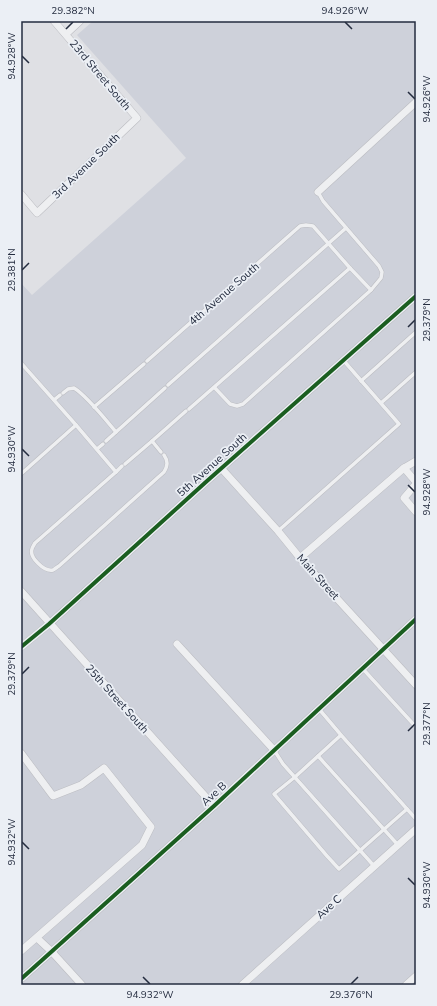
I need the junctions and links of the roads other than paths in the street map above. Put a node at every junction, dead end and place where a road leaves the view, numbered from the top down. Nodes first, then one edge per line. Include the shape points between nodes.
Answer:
1 (54, 21) edge
2 (80, 21) edge
3 (66, 34) junction
4 (416, 102) edge
5 (126, 128) joint
6 (318, 192) joint
7 (21, 194) edge
8 (346, 228) junction
9 (329, 244) junction
10 (350, 268) junction
11 (370, 290) junction
12 (416, 296) edge
13 (416, 332) edge
14 (344, 360) junction
15 (21, 363) edge
16 (416, 372) edge
17 (361, 381) junction
18 (214, 387) junction
19 (54, 400) junction
20 (381, 403) junction
21 (94, 407) junction
22 (76, 425) junction
23 (116, 432) junction
24 (152, 441) junction
25 (97, 449) junction
26 (416, 461) edge
27 (221, 468) junction
28 (404, 468) junction
29 (116, 472) junction
30 (21, 474) edge
31 (416, 483) edge
32 (416, 512) edge
33 (278, 531) junction
34 (300, 558) junction
35 (21, 591) edge
36 (416, 619) edge
37 (49, 624) junction
38 (177, 644) dead end
39 (21, 648) edge
40 (384, 649) junction
41 (363, 668) junction
42 (416, 685) edge
43 (319, 709) junction
44 (416, 727) edge
45 (341, 735) junction
46 (274, 750) junction
47 (21, 753) edge
48 (318, 756) junction
49 (295, 777) junction
50 (214, 806) junction
51 (407, 809) junction
52 (416, 818) edge
53 (384, 829) junction
54 (416, 829) edge
55 (398, 845) junction
56 (360, 851) junction
57 (374, 867) junction
58 (37, 938) junction
59 (21, 952) edge
60 (52, 952) junction
61 (416, 976) edge
62 (21, 980) edge
63 (82, 985) edge
64 (242, 985) edge
65 (406, 985) edge

1 - 3 street, 23rd Street South
2 - 3 street
3 - 5 street, 23rd Street South via 137,118
4 - 6 street
5 - 7 street, 3rd Avenue South via 37,213
6 - 8 lane
8 - 9 lane
8 - 11 lane via 382,272
9 - 10 lane
9 - 21 lane, 4th Avenue South via 313,226 300,226
9 - 23 lane
10 - 11 lane
10 - 18 lane
11 - 18 lane via 243,404 230,404
12 - 14 street, 5th Avenue South
13 - 17 lane
14 - 17 lane
14 - 27 street, 5th Avenue South
15 - 19 lane
16 - 20 lane
17 - 20 lane
18 - 24 lane
19 - 21 lane via 68,389 74,388
19 - 22 lane
20 - 33 lane via 399,424
21 - 23 lane
22 - 25 lane
22 - 30 lane
23 - 25 lane
24 - 29 lane
24 - 29 lane via 168,460 164,472 59,566 52,570 45,569 32,555 35,543
25 - 29 lane
26 - 28 street
27 - 33 street, Main Street
27 - 37 street, 5th Avenue South
28 - 31 street
28 - 34 street
31 - 32 street via 404,498
33 - 34 street, Main Street
34 - 40 street, Main Street
35 - 37 street, 25th Street South
36 - 40 street, Ave B
37 - 39 street, 5th Avenue South
37 - 50 street, 25th Street South
38 - 46 street
40 - 41 street, Ave B
40 - 42 street, Main Street
41 - 43 street, Ave B
41 - 44 lane
43 - 45 lane
43 - 46 street, Ave B
45 - 48 lane
45 - 51 lane
46 - 49 lane
46 - 50 street, Ave B
47 - 58 street via 53,796 81,785 104,768 151,827 142,845
48 - 49 lane
48 - 53 lane
49 - 56 lane
49 - 56 lane via 274,794 327,856 340,869
50 - 60 street, Ave B
51 - 52 lane
51 - 53 lane
53 - 55 lane
53 - 56 lane
54 - 55 street, Ave C
55 - 57 street, Ave C
56 - 57 lane
57 - 64 street, Ave C
58 - 59 street
58 - 60 street
60 - 62 street, Ave B
60 - 63 street
61 - 65 street

